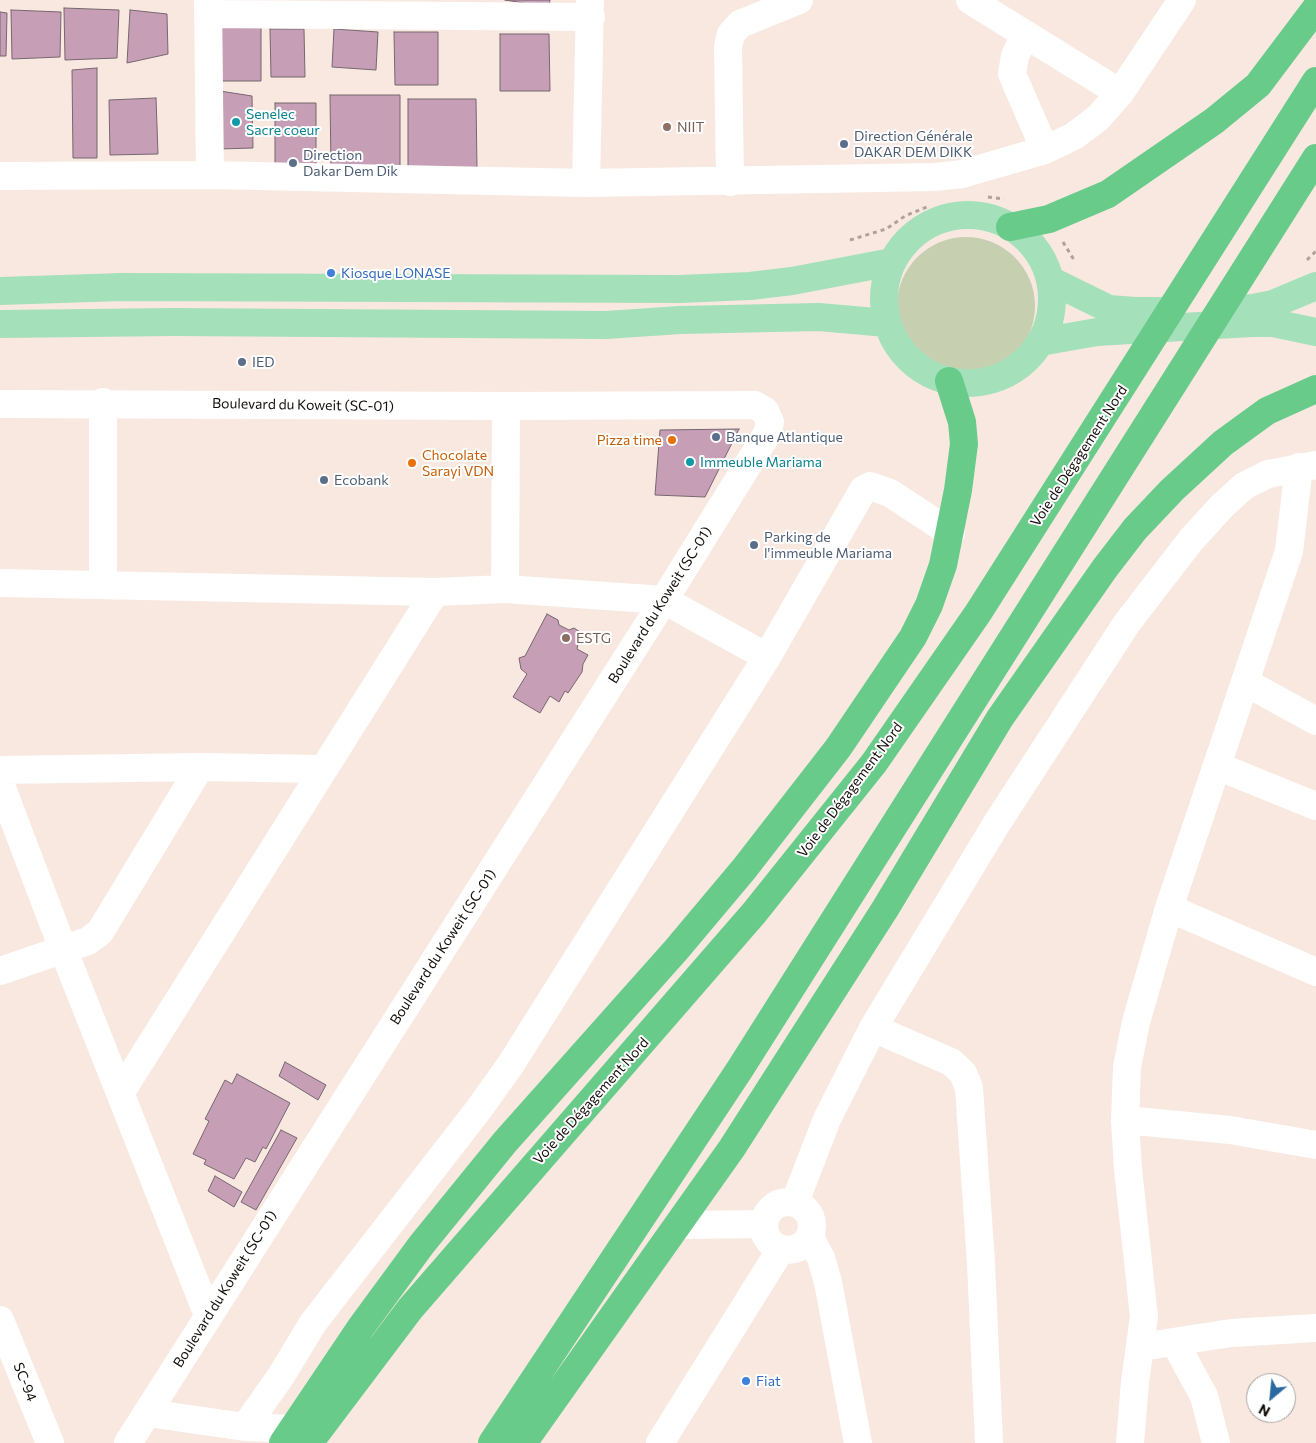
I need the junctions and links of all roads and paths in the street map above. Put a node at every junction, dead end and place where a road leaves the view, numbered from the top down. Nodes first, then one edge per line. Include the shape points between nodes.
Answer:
1 (457, 0) edge
2 (799, 0) edge
3 (970, 0) edge
4 (1182, 0) edge
5 (208, 7) edge
6 (337, 8) edge
7 (591, 8) edge
8 (1316, 8) edge
9 (485, 15) junction
10 (1026, 34) junction
11 (1316, 82) edge
12 (1120, 93) junction
13 (1045, 150) junction
14 (1316, 158) edge
15 (210, 175) junction
16 (0, 176) edge
17 (730, 182) junction
18 (586, 184) junction
19 (979, 184) junction
20 (931, 205) dead end
21 (1010, 214) junction
22 (1049, 219) junction
23 (1316, 251) edge
24 (892, 262) junction
25 (1078, 268) dead end
26 (826, 276) junction
27 (1308, 276) edge
28 (1050, 280) junction
29 (0, 290) edge
30 (887, 323) junction
31 (0, 324) edge
32 (1316, 332) edge
33 (1040, 342) junction
34 (949, 381) junction
35 (1316, 389) edge
36 (103, 402) junction
37 (0, 404) edge
38 (506, 406) junction
39 (1307, 466) edge
40 (951, 533) junction
41 (0, 583) edge
42 (103, 584) junction
43 (505, 589) junction
44 (435, 592) junction
45 (664, 600) junction
46 (767, 657) junction
47 (1245, 682) junction
48 (1316, 721) edge
49 (1217, 766) junction
50 (200, 767) junction
51 (324, 769) junction
52 (0, 770) edge
53 (0, 783) edge
54 (1316, 806) edge
55 (1169, 908) junction
56 (62, 949) junction
57 (0, 971) edge
58 (1316, 972) edge
59 (873, 1028) junction
60 (121, 1092) junction
61 (1125, 1120) junction
62 (1316, 1145) edge
63 (795, 1202) junction
64 (763, 1224) junction
65 (679, 1225) junction
66 (810, 1238) junction
67 (781, 1249) junction
68 (208, 1315) junction
69 (0, 1320) edge
70 (1316, 1328) edge
71 (1175, 1343) junction
72 (1141, 1347) junction
73 (148, 1413) junction
74 (245, 1427) junction
75 (294, 1438) edge
76 (50, 1443) edge
77 (128, 1443) edge
78 (492, 1443) edge
79 (523, 1443) edge
80 (660, 1443) edge
81 (858, 1443) edge
82 (989, 1443) edge
83 (1130, 1443) edge
84 (1216, 1443) edge

1 - 9 street
2 - 17 street via 740,24 731,34 728,46
3 - 10 street
4 - 12 street
5 - 6 street
5 - 15 street
6 - 9 street
7 - 9 street
7 - 18 street
8 - 22 highway via 1258,84 1233,106 1108,194
10 - 12 street
10 - 13 street via 1015,56 1012,74
11 - 75 highway, Voie de Dégagement Nord via 978,613 874,763 663,1020
12 - 13 street via 1098,118 1074,136
13 - 19 street
14 - 78 highway via 653,1202
15 - 16 street
15 - 18 street
17 - 18 street
17 - 19 street via 935,177
19 - 21 path
20 - 26 path via 905,216 886,229 850,240
21 - 22 highway
21 - 24 main road via 989,218 966,215 943,218 905,243
21 - 28 main road via 1036,249
22 - 25 path
23 - 27 path
24 - 26 main road
24 - 30 main road via 884,292
26 - 29 main road via 750,286 680,289 122,287
27 - 28 main road via 1293,297 1253,308 1136,311 1109,309
28 - 33 main road via 1049,322
30 - 31 main road via 819,317 606,324
30 - 34 main road via 901,350 922,369
32 - 33 main road via 1251,323 1097,332
33 - 34 main road via 1028,359 1011,372 991,380
34 - 40 highway via 962,422 964,444
35 - 65 highway via 1267,411 1223,443 1166,496 1105,568 1000,718 885,909
36 - 37 street, Boulevard du Koweit (SC-01)
36 - 38 street, Boulevard du Koweit (SC-01)
36 - 42 street
38 - 43 street
38 - 45 street, Boulevard du Koweit (SC-01) via 755,405 765,411 770,422 767,434
39 - 47 street via 1289,550
39 - 59 street via 1268,474 1244,486 1216,513 1157,582 997,823
40 - 46 street via 890,493 870,486 863,490
40 - 75 highway via 929,605 913,637 838,748 676,950 505,1142 422,1244 362,1327
41 - 42 street
42 - 44 street
43 - 44 street
43 - 45 street
44 - 51 street
45 - 46 street
45 - 68 street, Boulevard du Koweit (SC-01)
46 - 74 street via 511,1064 313,1324
47 - 48 street
47 - 49 street
49 - 54 street
49 - 55 street
50 - 51 street
50 - 52 street
50 - 56 street via 100,932 88,941
51 - 60 street
53 - 56 street
55 - 58 street
55 - 61 street via 1136,1022 1127,1067
56 - 57 street
56 - 60 street
59 - 63 street via 827,1119
59 - 82 street via 951,1062 963,1073 969,1088
60 - 68 street
61 - 62 street via 1230,1130
61 - 72 street via 1144,1317
63 - 64 street via 774,1206 766,1214
63 - 66 street via 811,1217
64 - 65 street
64 - 67 street via 765,1235
65 - 79 highway
66 - 67 street via 792,1250
66 - 81 street via 821,1258 828,1282
67 - 80 street
68 - 73 street, Boulevard du Koweit (SC-01)
69 - 76 street, SC-94
70 - 71 street via 1231,1333
71 - 72 street
71 - 84 street via 1204,1396
72 - 83 street
73 - 74 street
73 - 77 street, Boulevard du Koweit (SC-01)
74 - 75 street

